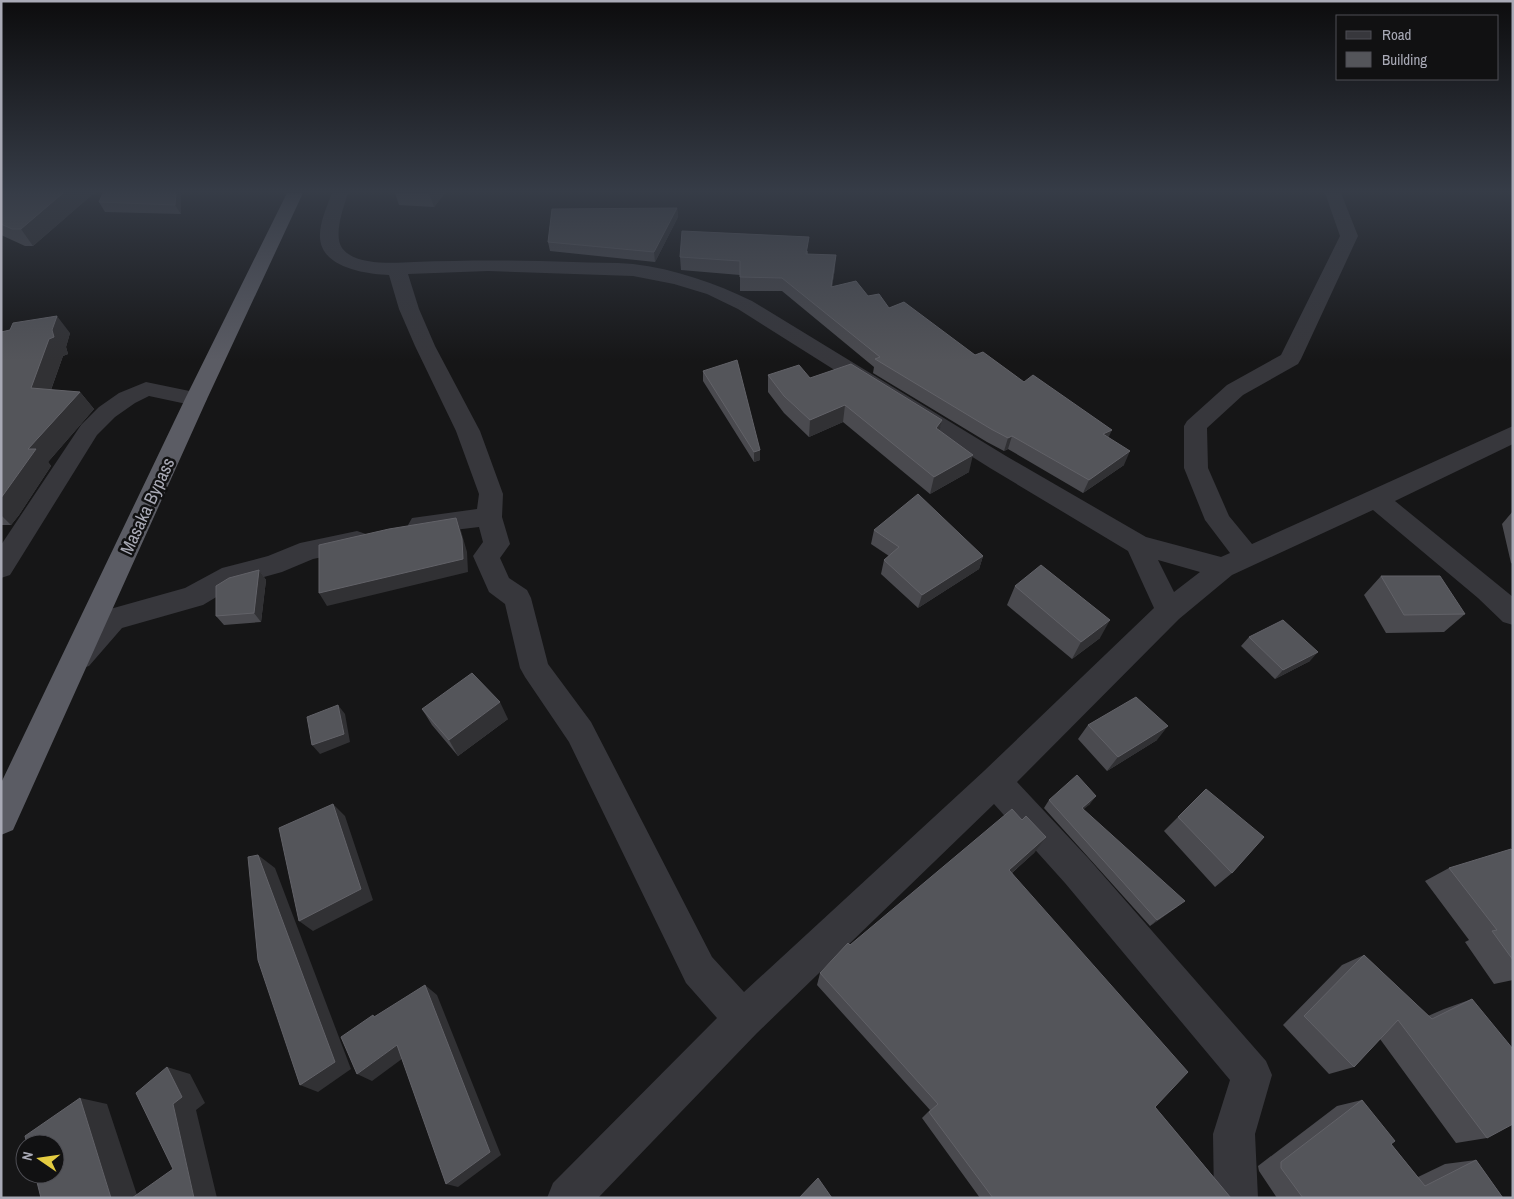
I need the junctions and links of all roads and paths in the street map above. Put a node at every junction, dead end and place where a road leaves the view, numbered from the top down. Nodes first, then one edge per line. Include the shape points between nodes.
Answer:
1 (268, 249) edge
2 (333, 249) edge
3 (1343, 249) edge
4 (397, 269) junction
5 (196, 399) junction
6 (1513, 434) edge
7 (1376, 499) junction
8 (489, 517) junction
9 (1138, 545) junction
10 (1236, 562) junction
11 (1, 568) edge
12 (1169, 611) junction
13 (1513, 614) edge
14 (74, 662) junction
15 (995, 782) junction
16 (1, 820) edge
17 (743, 1020) junction
18 (568, 1198) edge
19 (1236, 1198) edge

1 - 5 highway, Masaka Bypass
2 - 4 street via 346,260 364,266
3 - 10 street via 1290,359 1235,390 1195,426 1196,468
4 - 8 street via 425,346 468,431 491,494
4 - 9 street via 488,265 632,270 714,290 746,305
5 - 11 street via 146,389 107,412 89,430
5 - 14 highway, Masaka Bypass
6 - 7 street
7 - 10 street
7 - 13 street
8 - 14 street via 419,525 309,550 273,565 231,575 193,597 113,619
8 - 17 street via 497,544 486,556 499,585 517,598 535,668 580,732 699,970
9 - 10 street
9 - 12 street
10 - 12 street
12 - 15 street
14 - 16 highway, Masaka Bypass
15 - 17 street
15 - 19 street via 1077,871 1252,1074 1234,1134
17 - 18 street

